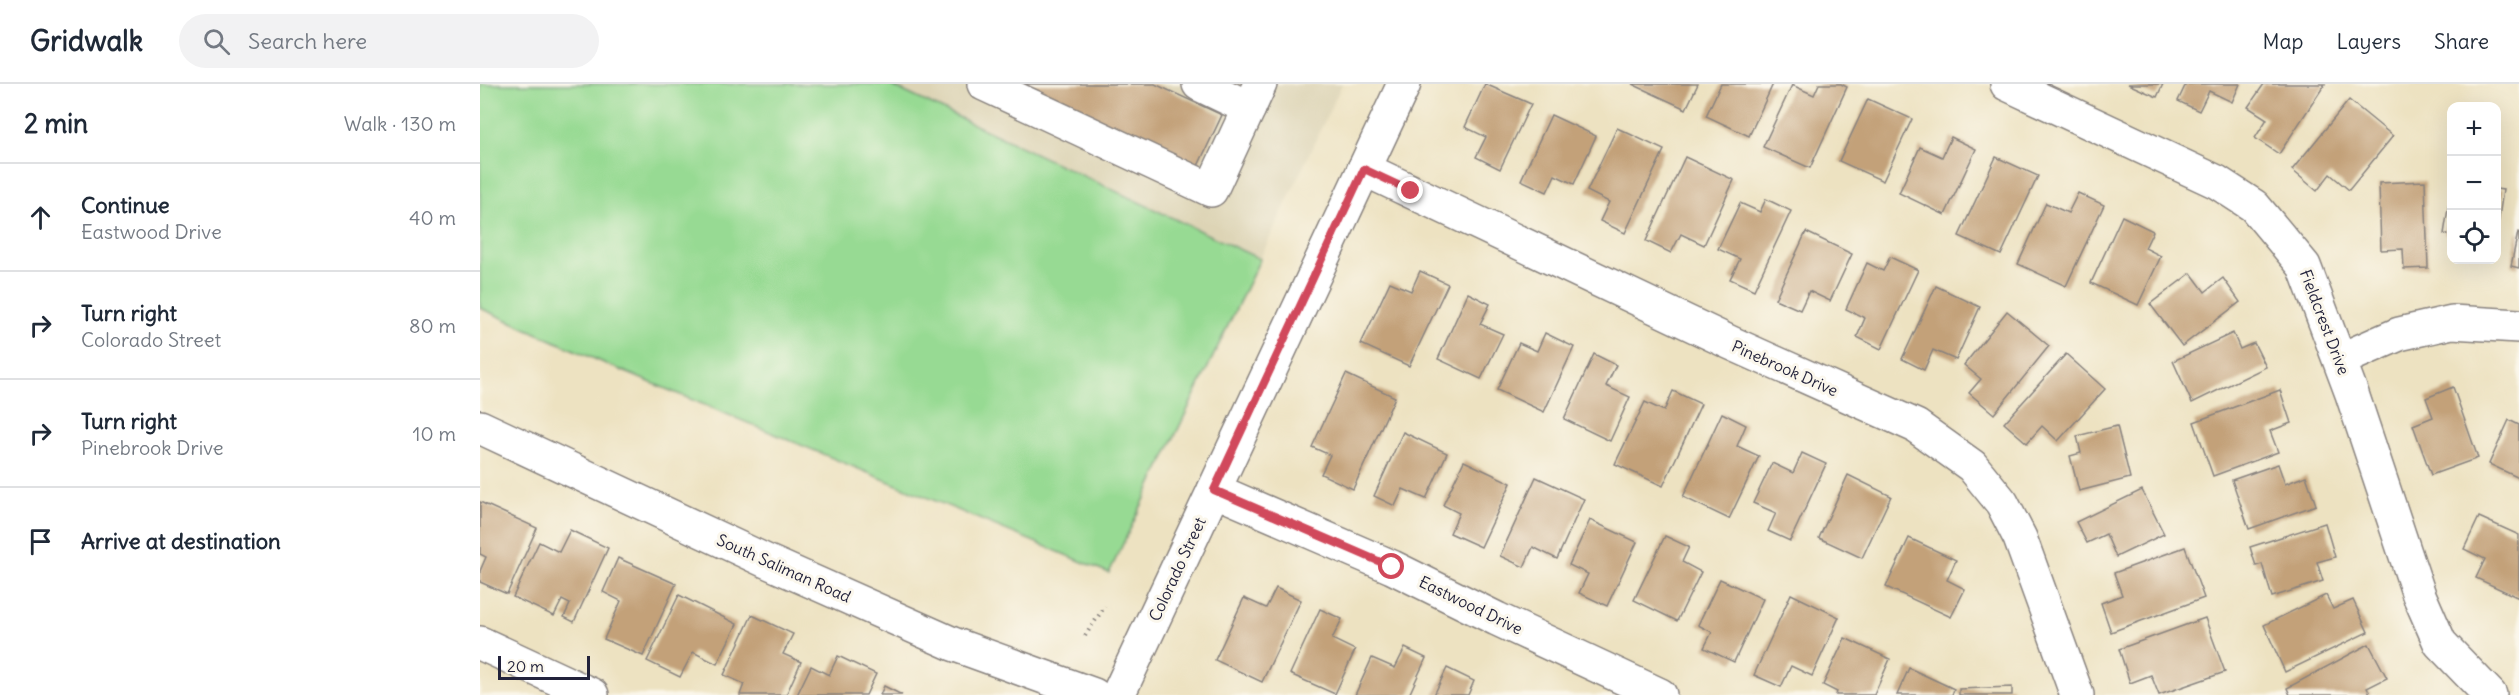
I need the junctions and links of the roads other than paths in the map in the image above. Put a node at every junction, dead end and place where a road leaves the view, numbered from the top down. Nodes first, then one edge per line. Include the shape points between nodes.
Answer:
1 (984, 84) edge
2 (1199, 84) edge
3 (1404, 84) edge
4 (2007, 84) edge
5 (1255, 96) edge
6 (1364, 169) junction
7 (2519, 326) edge
8 (2340, 360) junction
9 (480, 427) edge
10 (1214, 490) junction
11 (480, 643) edge
12 (592, 695) edge
13 (1094, 695) edge
14 (1118, 695) edge
15 (1660, 695) edge
16 (2077, 695) edge
17 (2490, 695) edge

1 - 5 street via 1211,190
2 - 5 street
3 - 6 street, Colorado Street
4 - 8 street, Fieldcrest Drive via 2217,182 2254,206 2304,266
6 - 10 street, Colorado Street
6 - 16 street, Pinebrook Drive via 1916,426 1972,466 2002,503 2020,538
7 - 8 street via 2452,322 2399,334
8 - 17 street, Fieldcrest Drive via 2419,595 2440,643
9 - 13 street, South Saliman Road via 953,644
10 - 14 street, Colorado Street
10 - 15 street, Eastwood Drive via 1392,567
11 - 12 street

